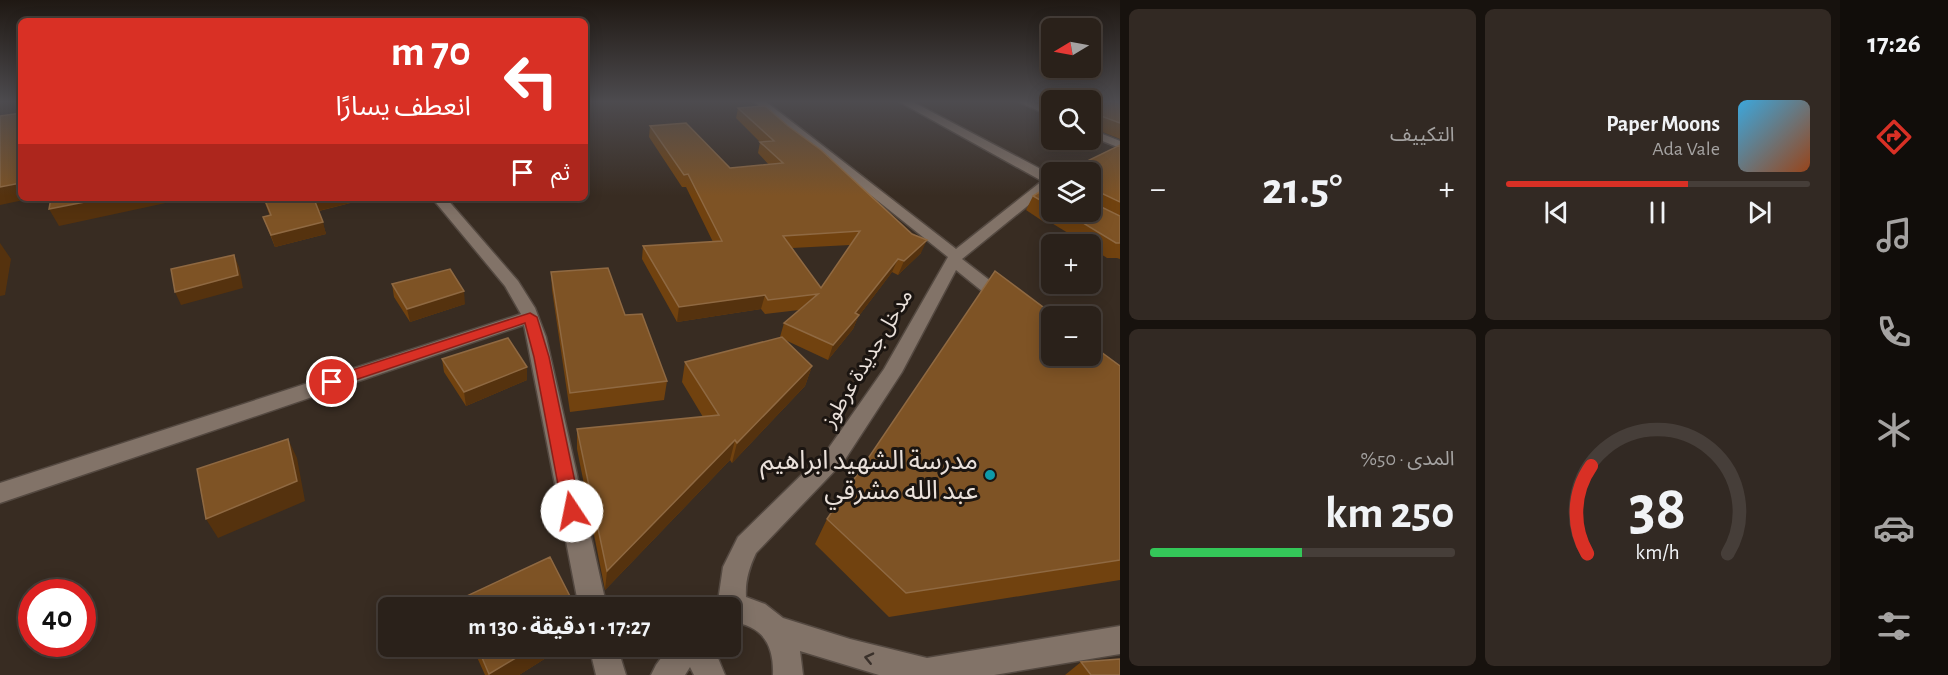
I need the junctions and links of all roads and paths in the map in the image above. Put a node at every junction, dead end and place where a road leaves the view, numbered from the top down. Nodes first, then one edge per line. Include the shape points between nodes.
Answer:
1 (798, 132) edge
2 (958, 132) edge
3 (1101, 139) edge
4 (1117, 148) edge
5 (1041, 179) edge
6 (1041, 190) edge
7 (442, 201) edge
8 (955, 258) junction
9 (1016, 310) edge
10 (530, 317) junction
11 (0, 493) edge
12 (591, 597) edge
13 (732, 597) edge
14 (741, 610) edge
15 (775, 629) junction
16 (1120, 640) edge
17 (606, 657) edge
18 (680, 657) edge
19 (701, 657) edge
20 (921, 673) edge
21 (611, 675) edge
22 (666, 675) edge
23 (710, 675) edge
24 (788, 675) edge

1 - 8 street
2 - 5 street
3 - 4 street
6 - 8 street, مدخل جديدة عرطوز
7 - 10 street via 512,284
8 - 9 street
8 - 13 street, مدخل جديدة عرطوز via 892,372 836,455 747,545 736,567
10 - 11 street
10 - 12 street
14 - 15 street via 763,618
20 -> 15 street
15 - 24 street via 785,643
16 - 20 street
17 - 21 street
18 - 22 street
19 - 23 street

